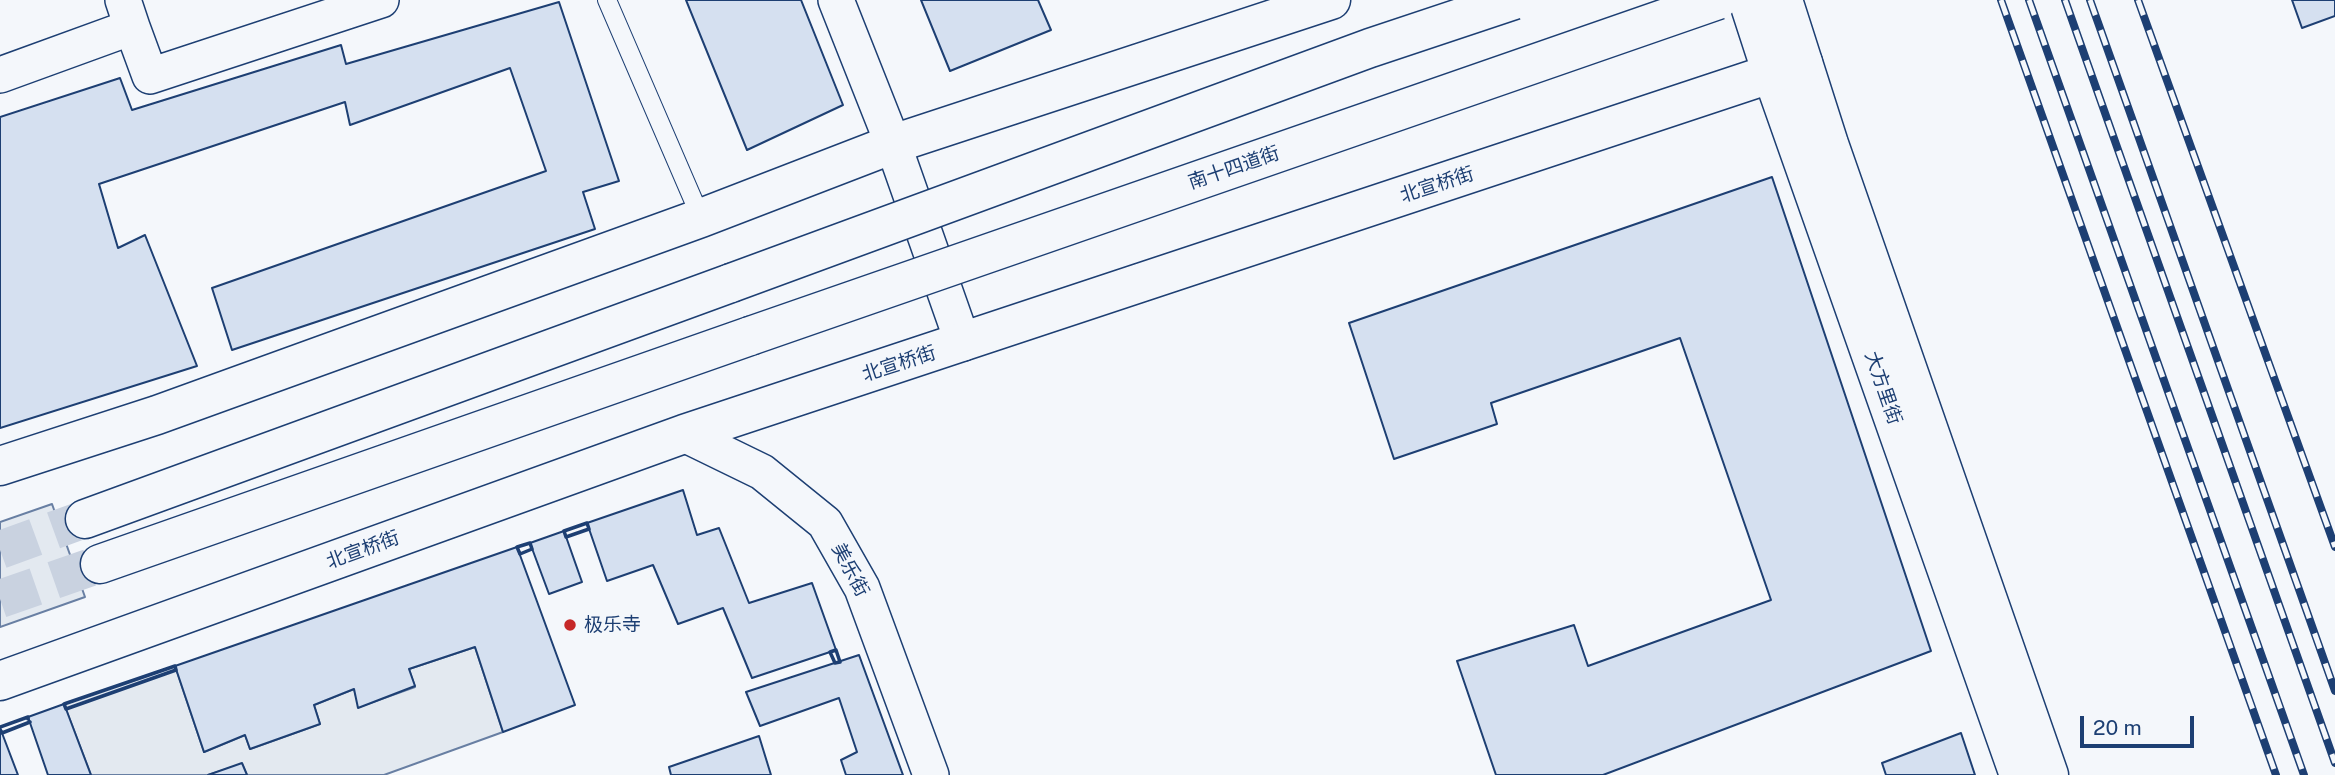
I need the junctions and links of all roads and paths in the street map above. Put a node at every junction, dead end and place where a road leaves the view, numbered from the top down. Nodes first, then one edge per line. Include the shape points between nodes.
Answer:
1 (607, 0) edge
2 (836, 0) edge
3 (1331, 0) edge
4 (1514, 0) edge
5 (1718, 0) edge
6 (1748, 0) edge
7 (1783, 0) edge
8 (377, 1) edge
9 (127, 14) edge
10 (1788, 68) junction
11 (0, 75) edge
12 (894, 144) junction
13 (701, 218) junction
14 (962, 342) junction
15 (684, 435) junction
16 (0, 466) edge
17 (85, 519) tunnel mouth
18 (100, 564) tunnel mouth
19 (0, 681) edge
20 (930, 775) edge
21 (2019, 775) edge
22 (2049, 775) edge

1 - 13 lane
2 - 12 street
3 - 12 main road
4 - 17 main road, bridge via 1370,48
5 - 18 main road, 南十四道街, bridge
6 - 10 main road, 大方里街
7 - 10 main road, 大方里街
8 - 9 street via 150,76
9 - 11 street
10 - 14 main road, 北宣桥街
10 - 21 main road, 大方里街
10 - 22 main road, 大方里街
12 - 13 main road
12 - 14 street
13 - 16 main road via 157,415
14 - 15 main road, 北宣桥街
15 - 19 main road, 北宣桥街
15 - 20 street, 美乐街 via 762,472 825,523 862,588

